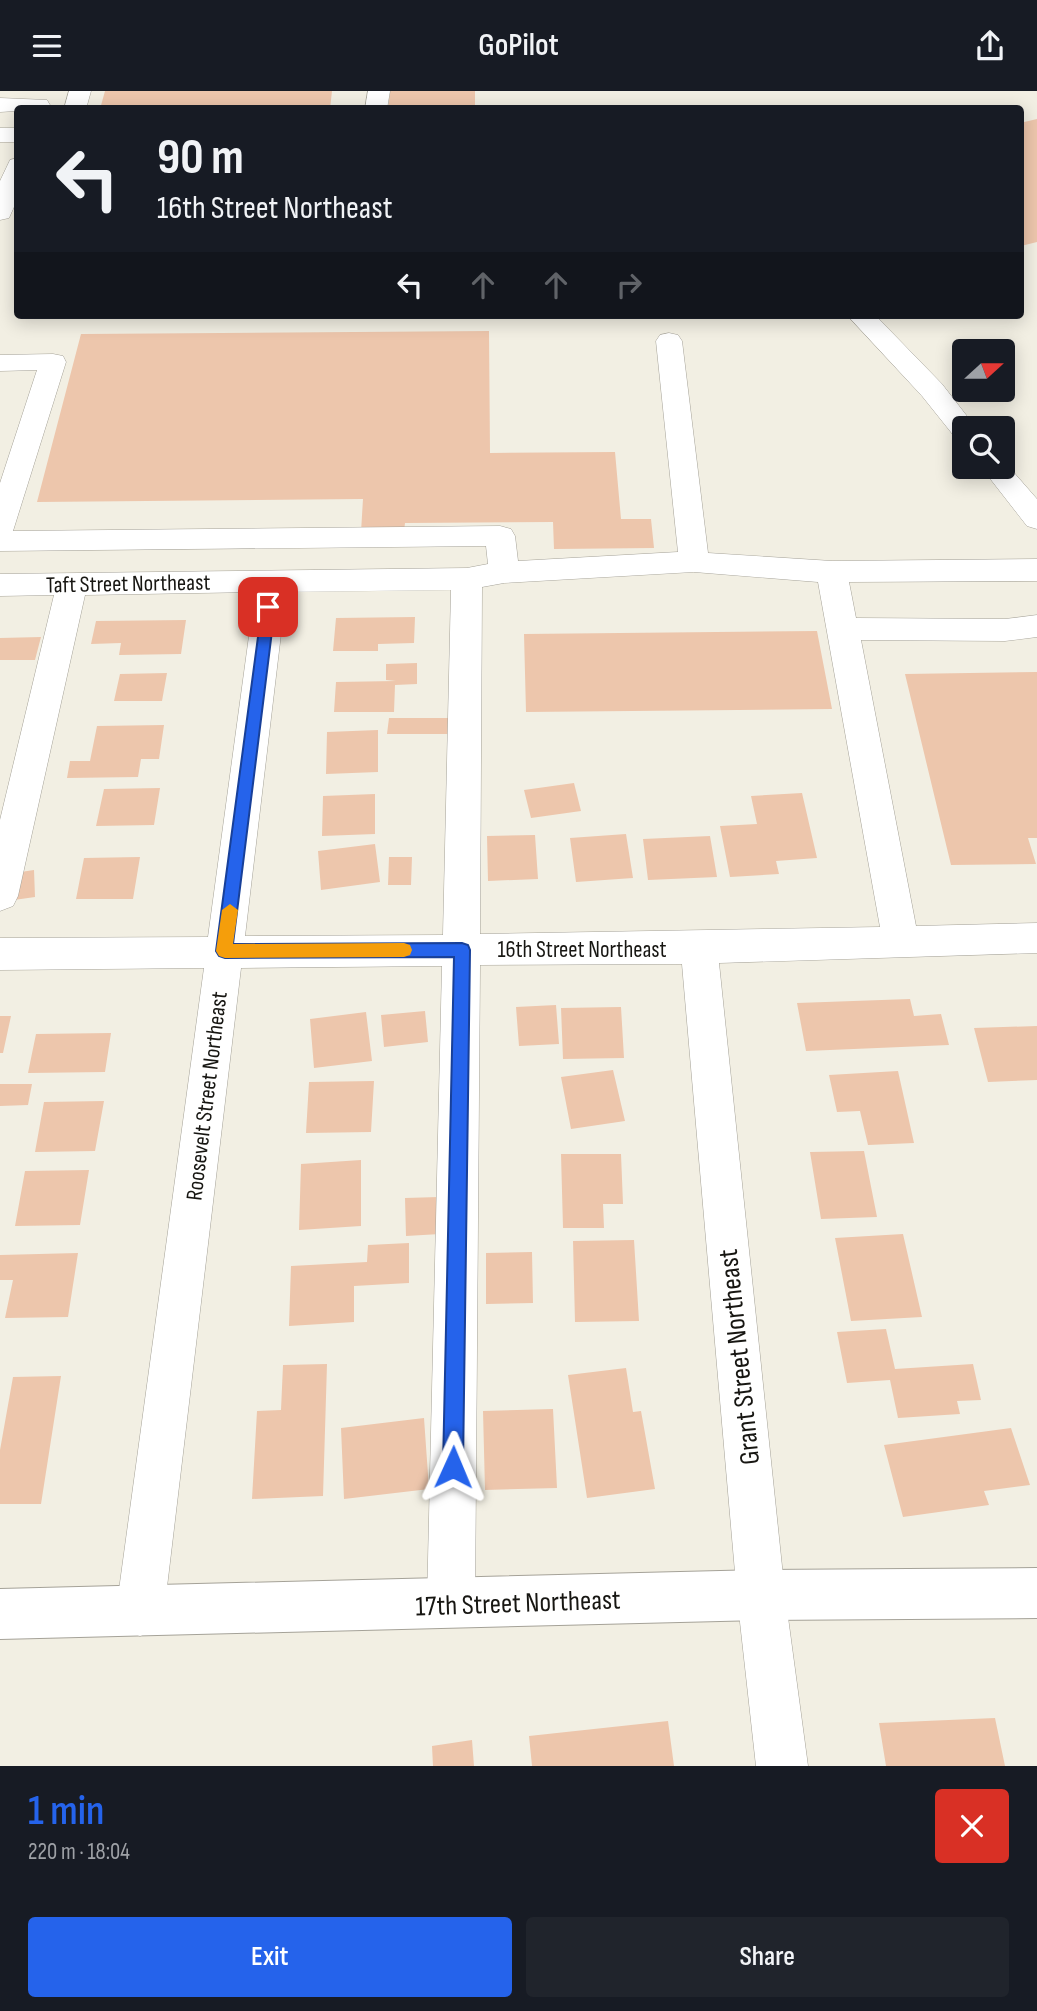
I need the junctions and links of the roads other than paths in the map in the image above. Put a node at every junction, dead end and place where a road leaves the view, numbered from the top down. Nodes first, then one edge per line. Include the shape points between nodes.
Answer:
1 (40, 101) edge
2 (0, 105) edge
3 (14, 176) edge
4 (0, 213) edge
5 (864, 319) edge
6 (669, 341) dead end
7 (0, 363) edge
8 (953, 416) edge
9 (1005, 479) edge
10 (1037, 519) edge
11 (0, 528) edge
12 (0, 541) edge
13 (694, 562) junction
14 (1037, 569) edge
15 (504, 572) junction
16 (832, 572) junction
17 (467, 579) junction
18 (272, 580) junction
19 (72, 584) junction
20 (0, 586) edge
21 (1037, 626) edge
22 (843, 629) junction
23 (0, 895) edge
24 (1037, 938) edge
25 (901, 942) junction
26 (699, 948) junction
27 (462, 950) junction
28 (225, 951) junction
29 (0, 954) edge
30 (1037, 1593) edge
31 (761, 1595) junction
32 (451, 1604) junction
33 (140, 1612) junction
34 (0, 1614) edge
35 (782, 1766) edge

1 - 2 street
3 - 4 street
5 - 8 street
6 - 13 street
7 - 11 street via 53,362
9 - 10 street
12 - 15 street via 500,536
13 - 15 street, Taft Street Northeast
13 - 16 street, Taft Street Northeast
14 - 16 street, Taft Street Northeast
15 - 17 street, Taft Street Northeast
16 - 22 street
17 - 18 street, Taft Street Northeast
17 - 27 street
18 - 19 street, Taft Street Northeast
18 - 28 street, Roosevelt Street Northeast
19 - 20 street, Taft Street Northeast
19 - 23 street
21 - 22 street via 1005,630
22 - 25 street
24 - 25 street, 16th Street Northeast
25 - 26 street, 16th Street Northeast
26 - 27 street, 16th Street Northeast
26 - 31 street, Grant Street Northeast
27 - 28 street, 16th Street Northeast
27 - 32 street
28 - 29 street, 16th Street Northeast
28 - 33 street, Roosevelt Street Northeast
30 - 31 main road, 17th Street Northeast
31 - 32 main road, 17th Street Northeast
31 - 35 street, Grant Street Northeast
32 - 33 main road, 17th Street Northeast
33 - 34 main road, 17th Street Northeast

